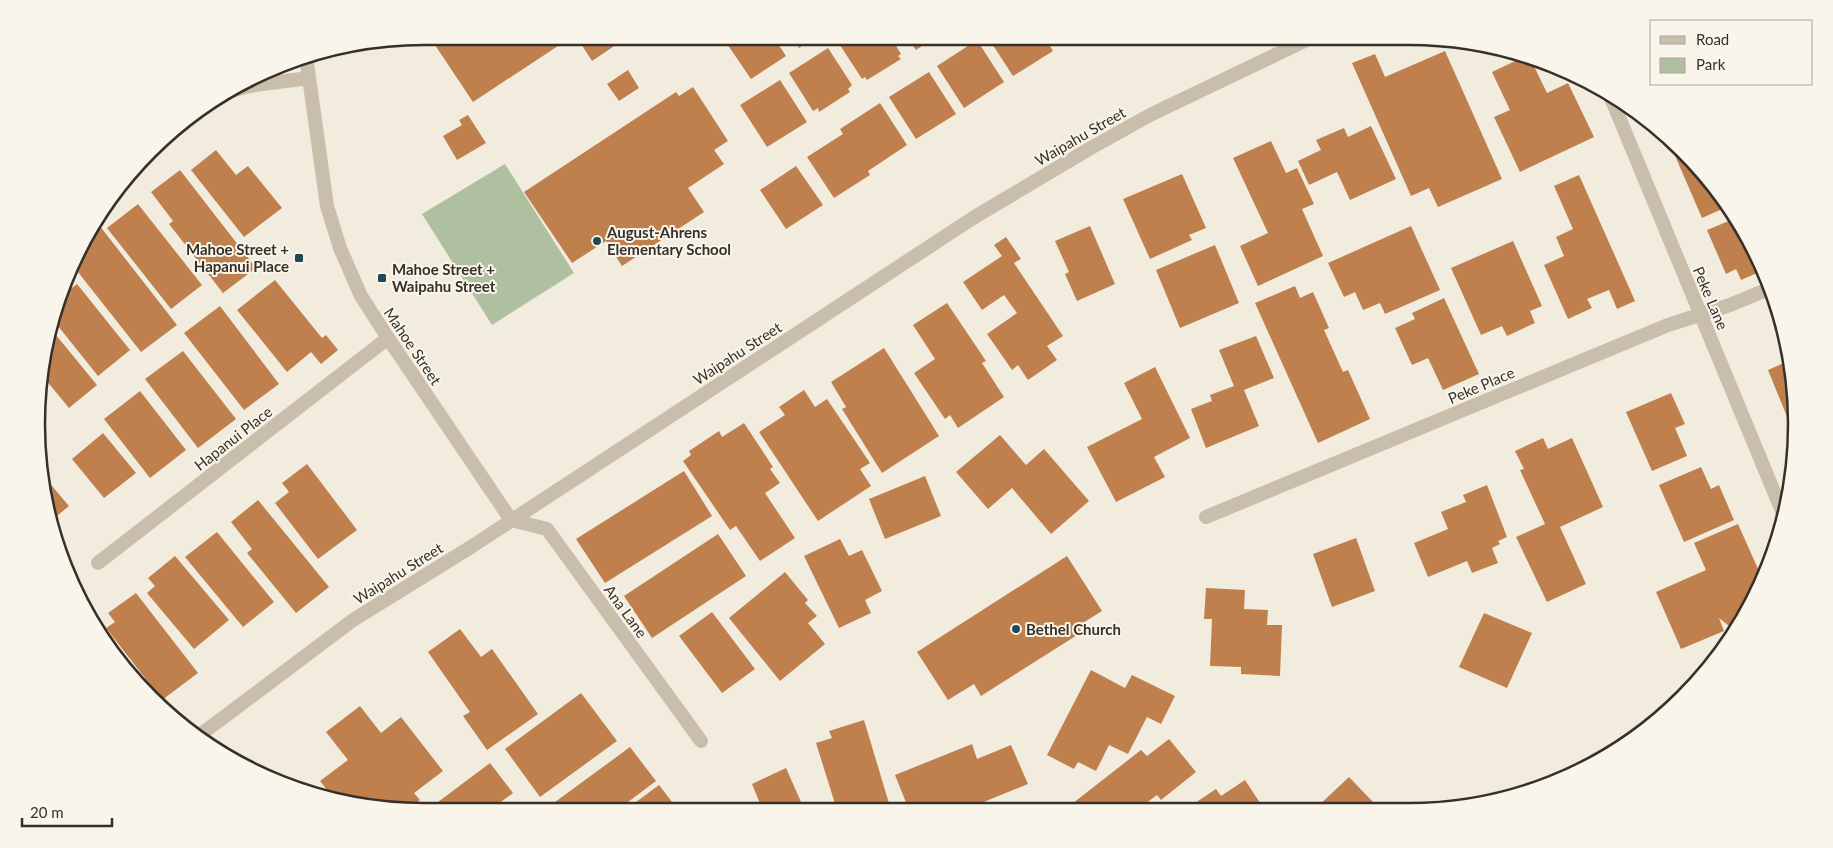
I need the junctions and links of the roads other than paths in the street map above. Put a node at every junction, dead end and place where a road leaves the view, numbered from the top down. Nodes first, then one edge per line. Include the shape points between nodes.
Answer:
1 (1296, 45) edge
2 (307, 64) edge
3 (309, 78) junction
4 (253, 86) edge
5 (1614, 105) edge
6 (1764, 291) edge
7 (1700, 315) junction
8 (388, 338) junction
9 (1779, 505) edge
10 (1206, 517) dead end
11 (511, 520) junction
12 (98, 563) dead end
13 (204, 732) edge
14 (701, 741) dead end

1 - 11 street, Waipahu Street via 1150,115 1030,183
2 - 3 street, Mahoe Street
3 - 4 street
3 - 8 street, Mahoe Street via 327,206 340,248 361,296
5 - 7 street, Peke Lane
6 - 7 street, Peke Place
7 - 9 street, Peke Lane
7 - 10 street, Peke Place via 1668,325
8 - 11 street, Mahoe Street
8 - 12 street, Hapanui Place
11 - 13 street, Waipahu Street via 353,620
11 - 14 street, Ana Lane via 546,529

